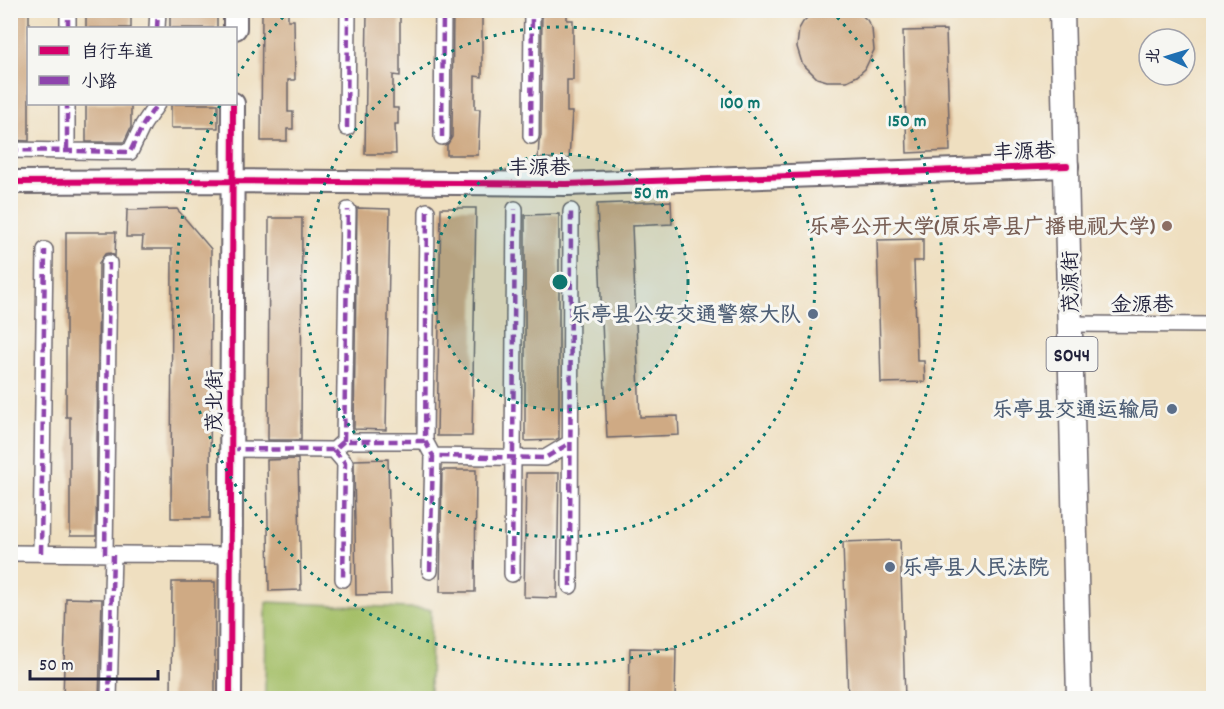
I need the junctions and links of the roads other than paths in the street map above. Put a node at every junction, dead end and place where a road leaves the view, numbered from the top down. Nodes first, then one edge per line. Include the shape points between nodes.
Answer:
1 (68, 10) edge
2 (158, 10) edge
3 (235, 10) edge
4 (348, 10) edge
5 (443, 10) edge
6 (532, 10) edge
7 (1062, 10) edge
8 (68, 27) edge
9 (157, 27) edge
10 (235, 27) edge
11 (67, 105) edge
12 (155, 105) edge
13 (233, 105) edge
14 (346, 128) dead end
15 (531, 136) dead end
16 (442, 137) dead end
17 (10, 150) edge
18 (67, 150) junction
19 (1067, 166) junction
20 (232, 181) junction
21 (10, 182) edge
22 (515, 209) dead end
23 (348, 210) dead end
24 (571, 211) dead end
25 (427, 212) dead end
26 (45, 250) dead end
27 (109, 263) dead end
28 (1071, 324) junction
29 (1214, 325) edge
30 (425, 441) junction
31 (570, 443) junction
32 (339, 445) junction
33 (230, 449) junction
34 (433, 456) junction
35 (513, 458) junction
36 (10, 553) edge
37 (41, 554) junction
38 (109, 554) junction
39 (230, 555) junction
40 (430, 571) dead end
41 (512, 574) dead end
42 (343, 579) dead end
43 (570, 586) dead end
44 (109, 699) edge
45 (230, 699) edge
46 (1079, 699) edge

1 - 8 street
2 - 9 street
3 - 10 street
4 - 14 street
5 - 16 street
6 - 15 street
7 - 19 main road, 茂源街 / S044
11 - 18 street
12 - 18 street via 130,152
13 - 20 street, 茂北街
17 - 18 street
19 - 20 street, 丰源巷 via 567,184
19 - 28 main road, 茂源街 / S044
20 - 21 street, 丰源巷
20 - 33 street, 茂北街
22 - 35 street
23 - 32 street
24 - 31 street
25 - 30 street
26 - 37 street
27 - 38 street
28 - 29 street, 金源巷
28 - 46 main road, 茂源街 / S044
30 - 32 street
30 - 34 street
31 - 35 street via 545,458
31 - 43 street
32 - 33 street
32 - 42 street via 345,463
33 - 39 street, 茂北街
34 - 35 street
34 - 40 street
35 - 41 street
36 - 37 street
37 - 38 street
38 - 39 street
38 - 44 street
39 - 45 street, 茂北街

